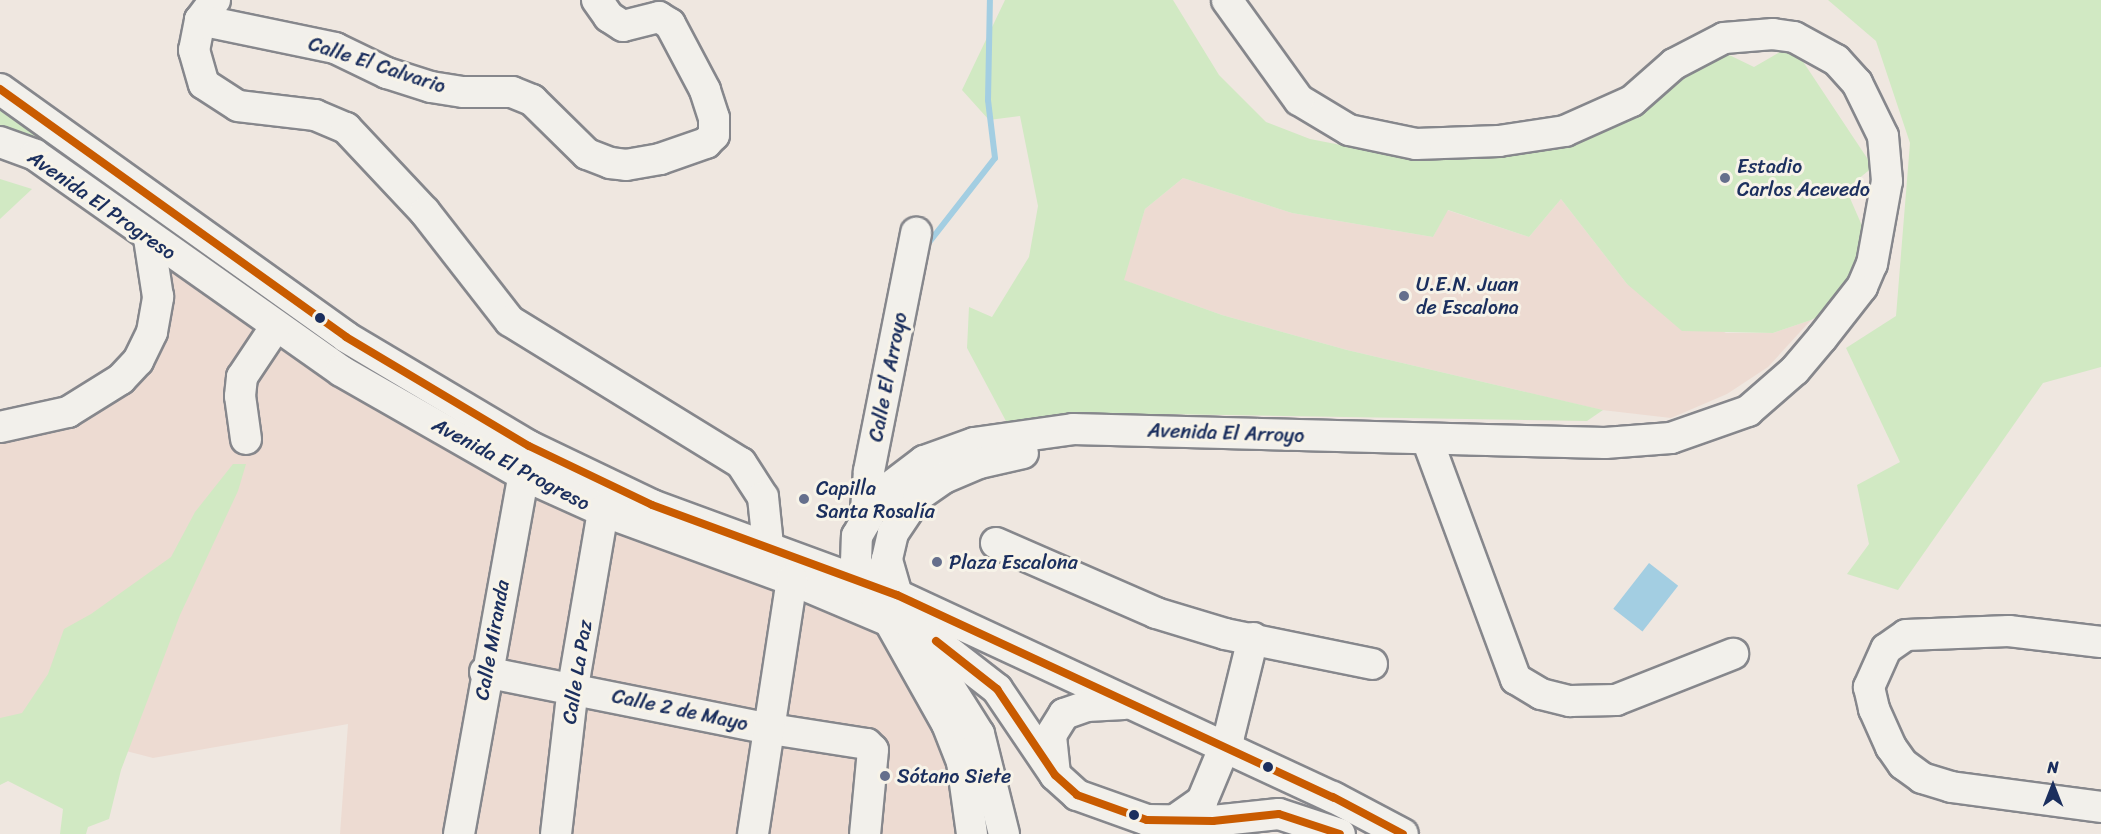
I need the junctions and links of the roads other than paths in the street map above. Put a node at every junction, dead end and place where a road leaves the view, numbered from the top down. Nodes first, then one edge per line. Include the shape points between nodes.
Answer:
1 (597, 0) edge
2 (1227, 0) edge
3 (653, 9) edge
4 (208, 10) edge
5 (0, 89) edge
6 (0, 142) edge
7 (916, 232) dead end
8 (149, 238) junction
9 (276, 326) junction
10 (0, 427) edge
11 (246, 439) dead end
12 (529, 446) junction
13 (1430, 447) junction
14 (523, 475) junction
15 (603, 511) junction
16 (865, 522) junction
17 (996, 543) dead end
18 (768, 545) junction
19 (792, 580) junction
20 (866, 583) junction
21 (891, 606) junction
22 (913, 629) junction
23 (1253, 638) junction
24 (2101, 642) edge
25 (1732, 654) dead end
26 (1372, 664) dead end
27 (485, 672) junction
28 (573, 687) junction
29 (1127, 704) junction
30 (771, 729) junction
31 (1224, 749) junction
32 (1055, 775) junction
33 (2101, 807) edge
34 (1172, 822) junction
35 (459, 834) edge
36 (556, 834) edge
37 (753, 834) edge
38 (865, 834) edge
39 (972, 834) edge
40 (1004, 834) edge
41 (1340, 834) edge
42 (1403, 834) edge

1 - 3 street, Calle El Calvario via 609,17 623,26
2 - 13 street, Avenida El Arroyo via 1299,99 1349,130 1416,144 1499,141 1582,126 1632,101 1674,64 1724,38 1773,33 1794,36 1836,60 1857,83 1883,136 1885,208 1872,264 1862,287 1795,370 1748,411 1721,423 1700,439 1653,458 1578,461
3 - 4 street, Calle El Calvario via 670,24 705,90 714,118 714,135 706,143 677,155 626,165 587,154 532,100 512,92 463,92 431,87 387,73 335,48
4 - 18 street, Calle El Calvario via 194,50 204,84 238,106 315,115 346,128 425,212 510,321 741,463 763,497
5 - 12 street, Avenida El Progreso via 346,337
6 - 8 street, Avenida El Progreso via 35,154
7 - 16 street, Calle El Arroyo via 869,471
8 - 9 street, Avenida El Progreso
8 - 10 street via 158,297 152,332 138,361 121,379 68,412
9 - 11 street via 242,377 240,396
9 - 14 street, Avenida El Progreso via 341,371
12 - 14 street, Calle Miranda
12 - 18 street, Avenida El Progreso via 652,505
13 - 16 street, Avenida El Arroyo via 1073,429 1034,434 974,442 924,461 890,487
13 - 21 street, Avenida El Arroyo via 1082,447 1001,457 944,478 918,496 908,509 889,546
13 - 25 street via 1516,679 1541,694 1569,701 1616,700
14 - 15 street, Avenida El Progreso
14 - 27 street, Calle Miranda
15 - 19 street, Avenida El Progreso
15 - 28 street, Calle La Paz
16 - 20 street, Avenida El Arroyo via 857,536 856,552 858,570
17 - 23 street via 1156,613
18 - 20 street, Avenida El Progreso
19 - 21 street, Avenida El Progreso
19 - 30 street
20 - 21 street, Avenida El Progreso
21 - 22 street, Avenida El Arroyo
21 - 29 street, Avenida El Progreso
21 - 39 street via 962,762
22 - 32 street via 948,649 997,689
22 - 40 street, Avenida El Arroyo via 979,734
23 - 26 street
23 - 31 street
24 - 33 street via 2009,631 1906,635 1886,649 1869,687 1891,747 1903,764 1922,778 1951,787
27 - 28 street, Calle 2 de Mayo
27 - 35 street, Calle Miranda
28 - 30 street, Calle 2 de Mayo
28 - 36 street, Calle La Paz
29 - 31 street, Avenida El Progreso
29 - 32 street via 1087,706 1064,714 1051,735
30 - 37 street
30 - 38 street, Calle 2 de Mayo via 867,744 873,750
31 - 34 street via 1202,801
31 - 42 street, Avenida El Progreso via 1333,797
32 - 34 street via 1077,795 1147,820
34 - 41 street via 1279,814

